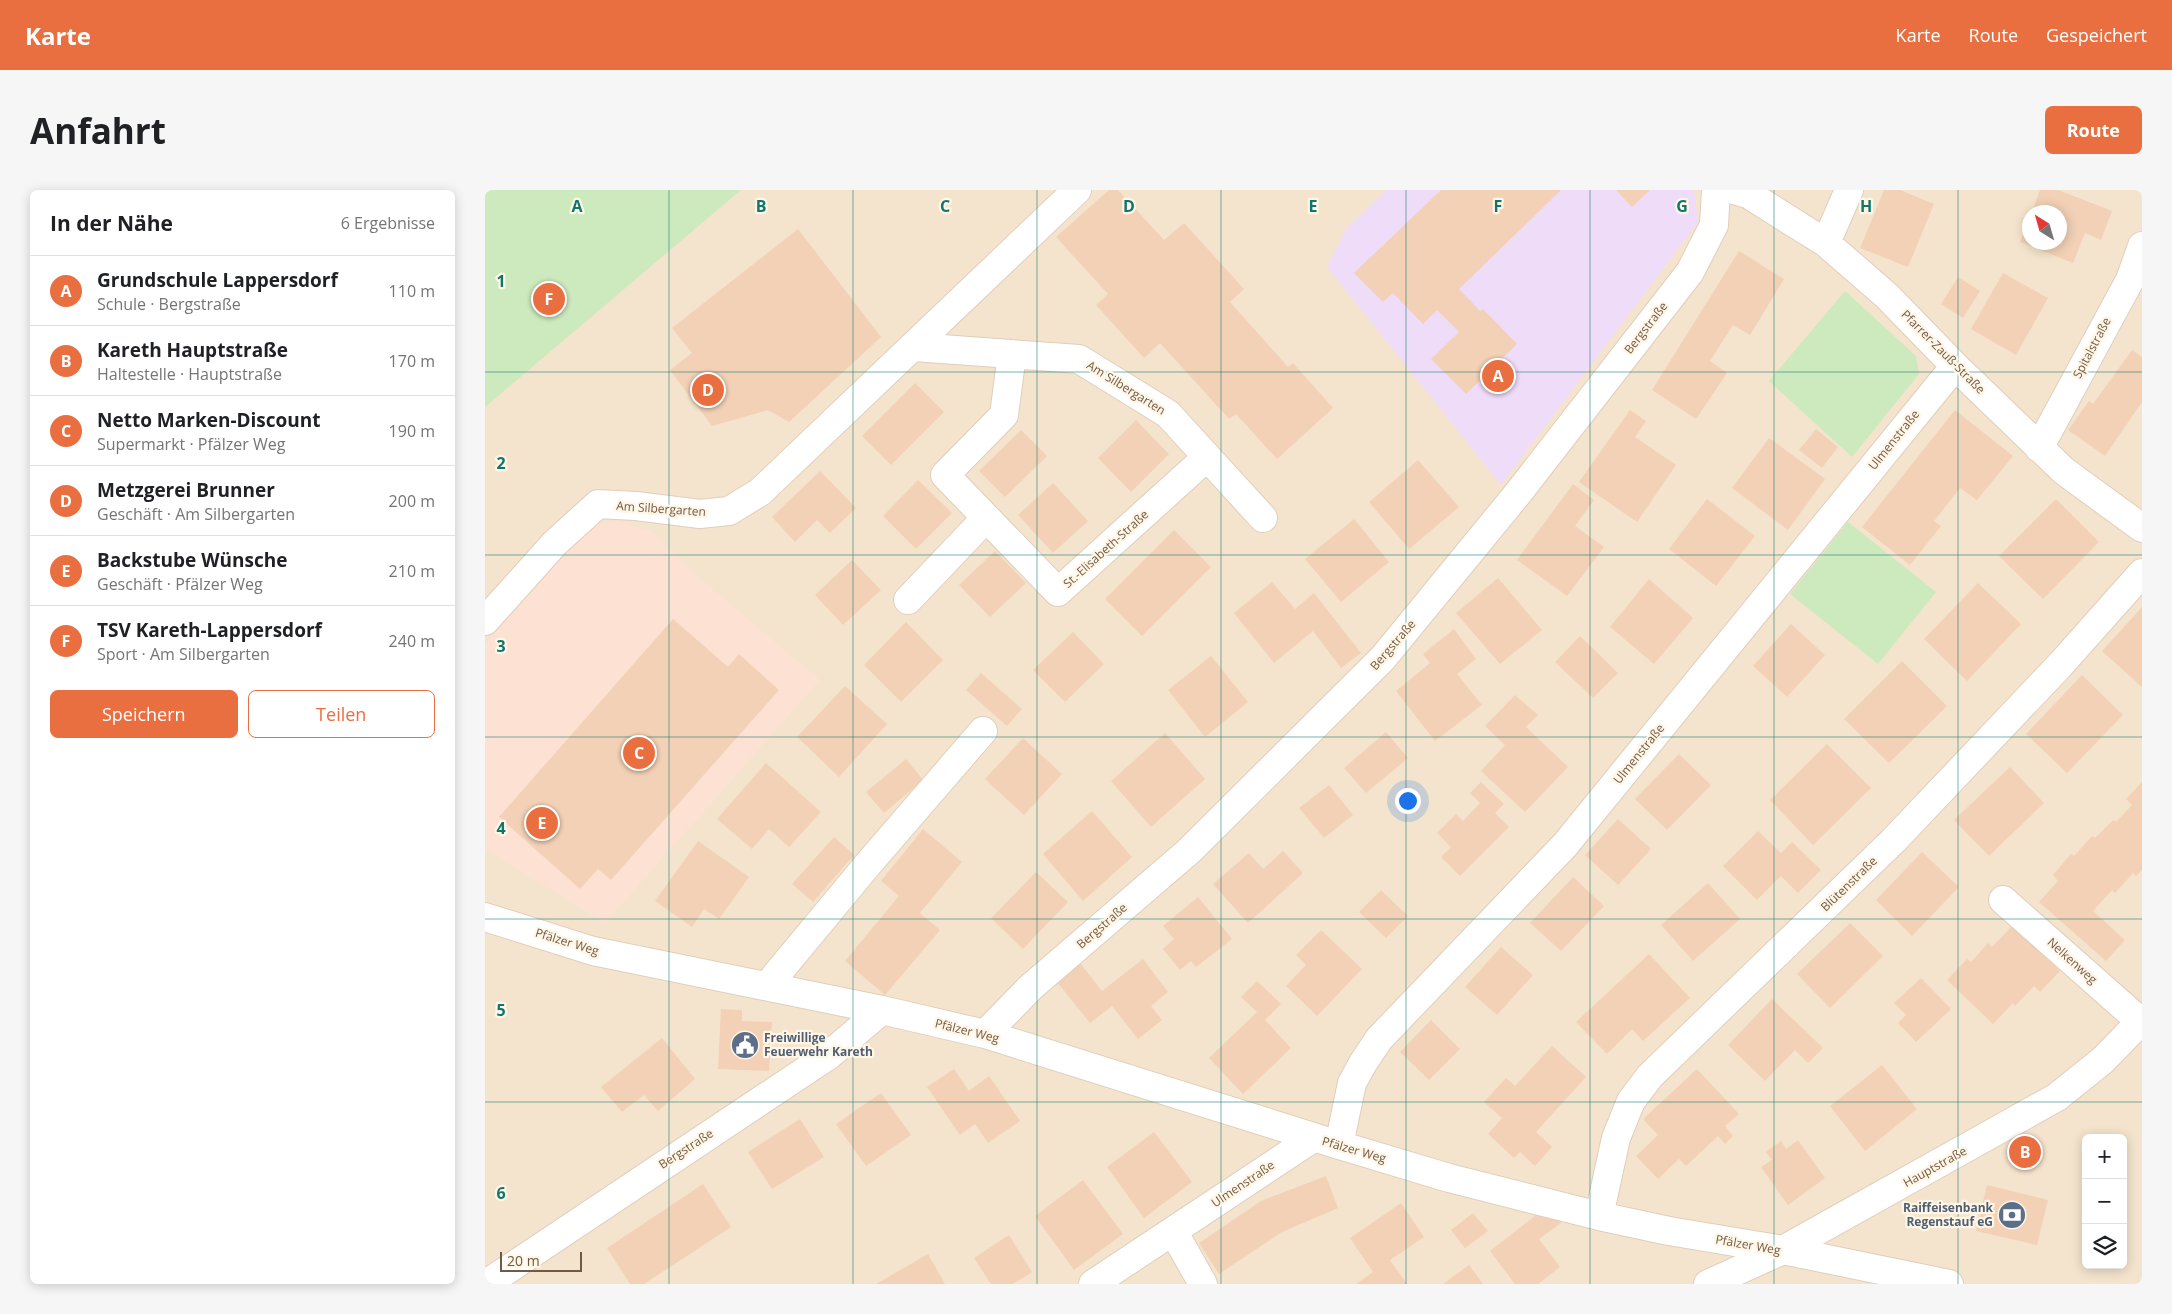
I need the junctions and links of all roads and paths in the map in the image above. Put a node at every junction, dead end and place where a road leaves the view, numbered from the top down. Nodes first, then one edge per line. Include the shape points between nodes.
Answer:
1 (1077, 190) edge
2 (1716, 190) edge
3 (1734, 190) edge
4 (1849, 190) edge
5 (1826, 243) junction
6 (2142, 246) edge
7 (914, 347) junction
8 (1012, 354) junction
9 (1955, 366) junction
10 (2039, 448) junction
11 (1207, 457) junction
12 (986, 518) junction
13 (1263, 518) dead end
14 (2142, 528) edge
15 (2142, 573) edge
16 (907, 600) dead end
17 (485, 621) edge
18 (983, 730) dead end
19 (2003, 900) dead end
20 (485, 917) edge
21 (767, 986) junction
22 (882, 1010) junction
23 (2141, 1021) edge
24 (985, 1034) junction
25 (1326, 1142) junction
26 (1599, 1216) junction
27 (1173, 1231) junction
28 (1783, 1250) junction
29 (486, 1284) edge
30 (1093, 1284) edge
31 (1203, 1284) edge
32 (1709, 1284) edge
33 (1949, 1284) edge

1 - 7 street, Am Silbergarten
2 - 24 street, Bergstraße via 1714,226 1690,272 1519,492 1383,658 1189,851 1031,987
3 - 5 street, Pfarrer-Zauß-Straße via 1748,194
4 - 5 street
5 - 9 street, Pfarrer-Zauß-Straße via 1887,296
6 - 10 street, Spitalstraße via 2129,280
7 - 8 street, Am Silbergarten
7 - 17 street, Am Silbergarten via 760,492 729,511 700,514 598,504 555,543
8 - 11 street, Am Silbergarten via 1079,359 1168,414
8 - 12 street, St.-Elisabeth-Straße via 1004,415 945,476
9 - 10 street, Pfarrer-Zauß-Straße
9 - 25 street, Ulmenstraße via 1565,845 1379,1039 1363,1063
10 - 14 street, Pfarrer-Zauß-Straße via 2064,471
11 - 12 street, St.-Elisabeth-Straße via 1058,592
11 - 13 street, Am Silbergarten
12 - 16 street
15 - 26 street, Blütenstraße via 2061,664 1894,840 1650,1076 1631,1102 1616,1138
18 - 21 street
19 - 23 street, Nelkenweg
20 - 21 street, Pfälzer Weg via 593,951
21 - 22 street, Pfälzer Weg
22 - 24 street, Pfälzer Weg
22 - 29 street, Bergstraße via 829,1055
23 - 28 street, Hauptstraße via 2103,1060 2057,1097
24 - 25 street, Pfälzer Weg
25 - 26 street, Pfälzer Weg via 1449,1178
25 - 27 street, Ulmenstraße
26 - 28 street, Pfälzer Weg via 1669,1232
27 - 30 street, Ulmenstraße
27 - 31 street
28 - 32 street, Hauptstraße
28 - 33 street, Pfälzer Weg

